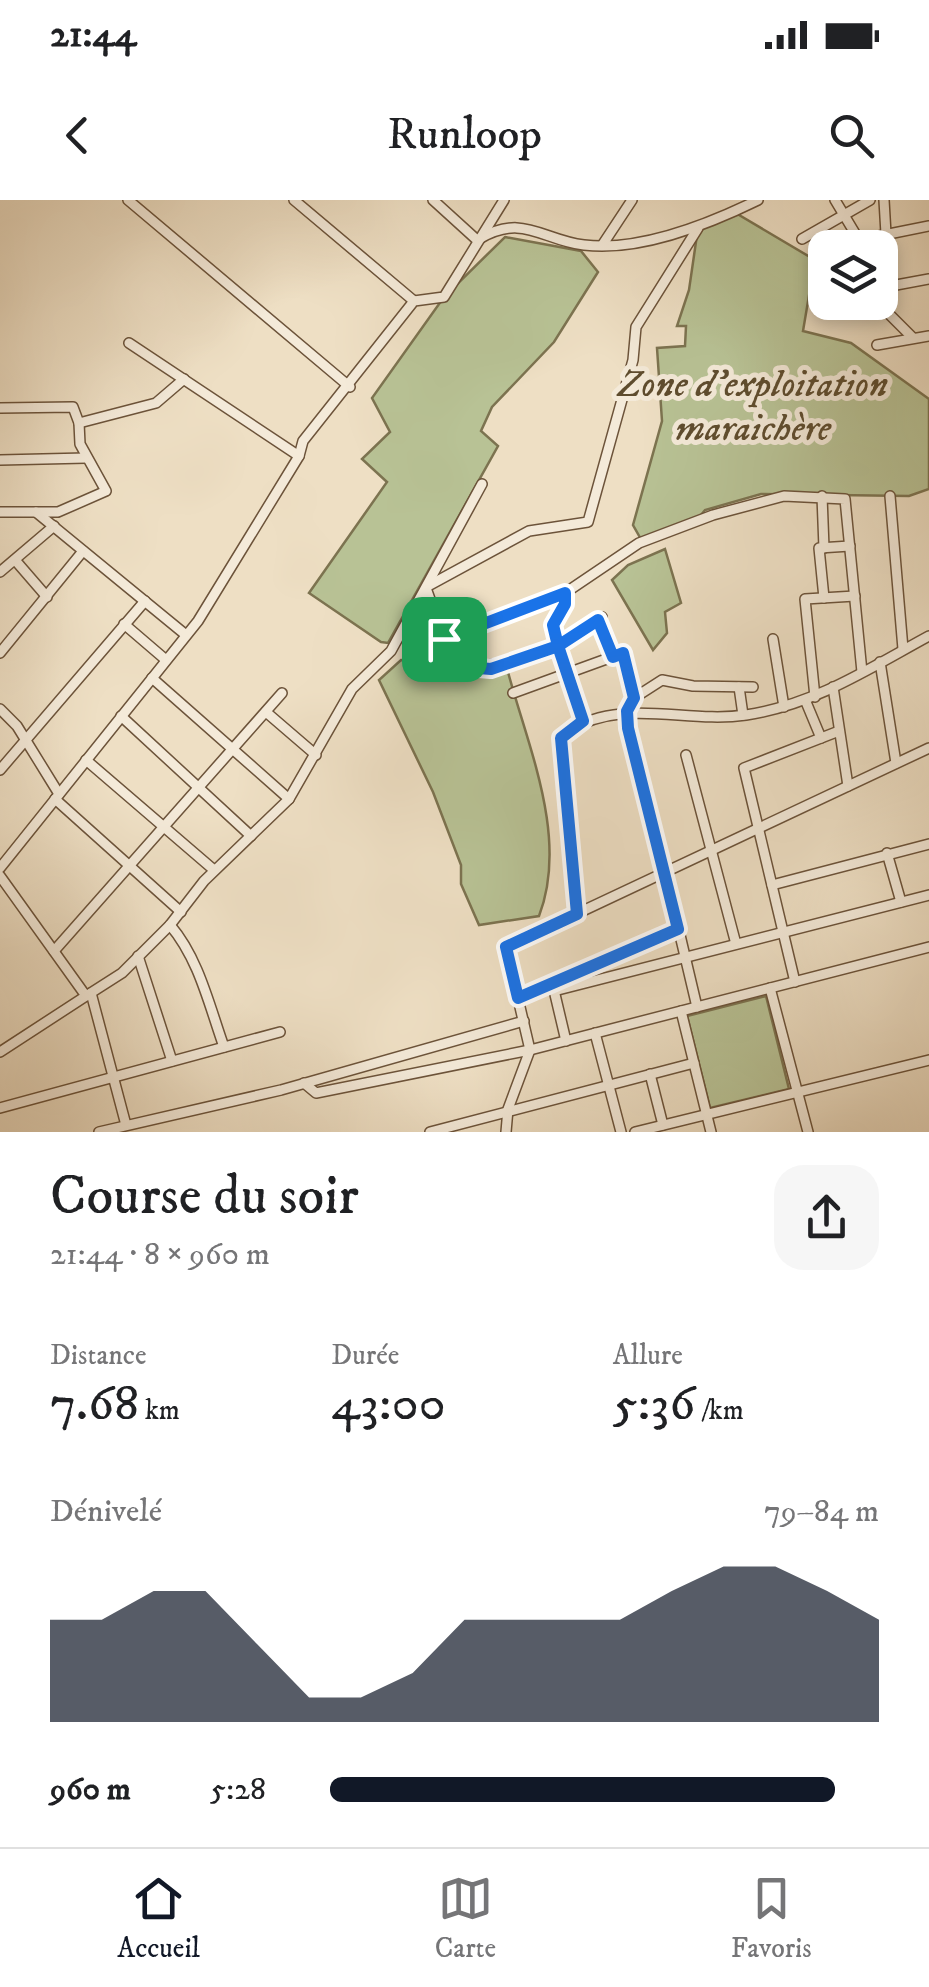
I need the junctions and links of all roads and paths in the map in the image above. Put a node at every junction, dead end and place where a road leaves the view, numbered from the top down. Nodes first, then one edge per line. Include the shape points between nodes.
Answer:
1 (128, 200) edge
2 (294, 200) edge
3 (433, 200) edge
4 (504, 200) edge
5 (632, 200) edge
6 (758, 200) edge
7 (835, 200) edge
8 (870, 200) edge
9 (884, 200) edge
10 (844, 214) junction
11 (929, 226) edge
12 (698, 228) junction
13 (853, 230) edge
14 (886, 230) edge
15 (898, 232) edge
16 (802, 239) dead end
17 (477, 240) junction
18 (603, 244) junction
19 (929, 280) edge
20 (898, 285) edge
21 (414, 301) junction
22 (898, 319) edge
23 (920, 337) edge
24 (130, 343) dead end
25 (878, 344) dead end
26 (929, 346) edge
27 (184, 380) junction
28 (350, 387) junction
29 (0, 408) edge
30 (80, 423) junction
31 (299, 456) junction
32 (86, 458) junction
33 (0, 460) edge
34 (482, 484) dead end
35 (822, 496) junction
36 (890, 496) dead end
37 (0, 512) edge
38 (36, 512) junction
39 (54, 526) junction
40 (850, 546) junction
41 (824, 548) junction
42 (83, 550) junction
43 (14, 560) junction
44 (0, 572) edge
45 (426, 588) junction
46 (565, 593) junction
47 (854, 596) junction
48 (48, 597) junction
49 (824, 598) junction
50 (145, 601) junction
51 (124, 624) junction
52 (186, 635) junction
53 (929, 636) edge
54 (444, 639) junction
55 (773, 639) dead end
56 (558, 646) junction
57 (904, 650) junction
58 (0, 653) edge
59 (613, 657) junction
60 (166, 660) junction
61 (880, 662) junction
62 (862, 672) junction
63 (567, 674) junction
64 (152, 678) junction
65 (739, 686) junction
66 (753, 687) dead end
67 (833, 688) junction
68 (282, 693) dead end
69 (513, 693) dead end
70 (634, 698) junction
71 (811, 699) junction
72 (784, 706) junction
73 (0, 709) edge
74 (627, 711) junction
75 (266, 712) junction
76 (122, 716) junction
77 (743, 716) junction
78 (583, 721) junction
79 (839, 730) junction
80 (821, 738) junction
81 (24, 742) junction
82 (929, 748) edge
83 (233, 749) junction
84 (316, 755) junction
85 (686, 755) dead end
86 (86, 760) junction
87 (896, 763) junction
88 (0, 770) edge
89 (848, 786) junction
90 (199, 788) junction
91 (57, 796) junction
92 (289, 799) junction
93 (164, 827) junction
94 (758, 828) junction
95 (251, 836) junction
96 (929, 844) edge
97 (712, 850) junction
98 (887, 853) junction
99 (130, 865) junction
100 (214, 870) junction
101 (0, 872) edge
102 (664, 873) junction
103 (772, 885) junction
104 (929, 895) edge
105 (901, 902) junction
106 (181, 912) junction
107 (577, 914) junction
108 (170, 926) junction
109 (678, 929) junction
110 (784, 932) junction
111 (736, 944) junction
112 (929, 947) edge
113 (54, 951) junction
114 (138, 956) junction
115 (684, 958) junction
116 (795, 982) junction
117 (553, 987) junction
118 (770, 988) junction
119 (89, 994) junction
120 (518, 998) junction
121 (697, 1007) junction
122 (681, 1011) junction
123 (524, 1020) junction
124 (280, 1032) dead end
125 (595, 1033) junction
126 (566, 1041) junction
127 (224, 1047) junction
128 (530, 1050) junction
129 (0, 1052) edge
130 (929, 1060) edge
131 (172, 1061) junction
132 (694, 1063) junction
133 (650, 1074) junction
134 (113, 1077) junction
135 (304, 1083) junction
136 (608, 1084) junction
137 (797, 1092) junction
138 (0, 1108) edge
139 (508, 1109) junction
140 (707, 1114) junction
141 (126, 1125) junction
142 (662, 1125) junction
143 (99, 1132) edge
144 (430, 1132) edge
145 (506, 1132) edge
146 (620, 1132) edge
147 (635, 1132) edge
148 (711, 1132) edge
149 (808, 1132) edge

1 - 28 street
2 - 21 street
3 - 17 street
4 - 17 street
5 - 18 street
6 - 12 street
7 - 10 street
8 - 10 street
9 - 14 street
10 - 13 street
10 - 16 street
11 - 15 street
12 - 18 street
12 - 45 street via 636,328 634,360 588,522 529,531
17 - 18 street via 510,226 585,246
17 - 21 street via 444,297
19 - 20 street
21 - 28 street
22 - 23 street
23 - 25 street
23 - 26 street
24 - 27 street
27 - 30 street via 156,403
27 - 31 street
28 - 31 street
29 - 30 street via 73,407
30 - 32 street
31 - 52 street
32 - 33 street
32 - 38 street via 106,491 58,512
34 - 45 street
35 - 40 street via 845,499
35 - 41 street
35 - 46 street via 784,496 660,534
36 - 57 street
37 - 38 street
38 - 39 street
39 - 42 street
39 - 43 street
40 - 41 street
40 - 47 street
41 - 49 street
42 - 48 street
42 - 50 street
43 - 44 street
43 - 48 street
45 - 54 street
45 - 84 street via 391,651 352,688
46 - 54 street
46 - 56 street via 553,625
47 - 49 street
47 - 62 street
48 - 58 street
49 - 71 street via 805,599
50 - 51 street
50 - 52 street
51 - 60 street
51 - 81 street
52 - 60 street
53 - 57 street
54 - 56 street via 454,666 491,669
55 - 72 street
56 - 59 street via 600,618
56 - 63 street
57 - 61 street
59 - 63 street
59 - 70 street via 623,653
60 - 64 street
61 - 62 street
61 - 87 street
62 - 67 street
63 - 69 street
63 - 78 street
64 - 76 street
64 - 83 street
65 - 66 street
65 - 70 street via 662,680
65 - 77 street
67 - 71 street
67 - 79 street
68 - 75 street
70 - 74 street
71 - 72 street
71 - 80 street
72 - 77 street
73 - 81 street
74 - 77 street
74 - 78 street
74 - 102 street
75 - 83 street
75 - 84 street
76 - 86 street
76 - 90 street
78 - 107 street via 561,738 560,755
79 - 80 street
79 - 89 street
80 - 94 street via 744,768
81 - 88 street
81 - 91 street
82 - 87 street
83 - 90 street
83 - 92 street
84 - 92 street
85 - 97 street
86 - 91 street
86 - 93 street
87 - 89 street
89 - 94 street
90 - 93 street
90 - 95 street
91 - 99 street
91 - 101 street
92 - 95 street
93 - 99 street
93 - 100 street
94 - 97 street
94 - 103 street
95 - 100 street
96 - 98 street
97 - 102 street
97 - 111 street
98 - 103 street
98 - 105 street
99 - 106 street
99 - 113 street
100 - 106 street
101 - 113 street
102 - 107 street
102 - 109 street
103 - 110 street
104 - 105 street
105 - 110 street
106 - 108 street
107 - 120 street via 506,947
108 - 114 street
108 - 127 street via 186,943
109 - 115 street
109 - 117 street
110 - 111 street
110 - 116 street
111 - 115 street
112 - 116 street
113 - 119 street
114 - 119 street
114 - 131 street
115 - 117 street
115 - 121 street
116 - 118 street
117 - 120 street
117 - 126 street
118 - 121 street
118 - 137 street
119 - 129 street
119 - 134 street
120 - 123 street
121 - 122 street
122 - 125 street
122 - 132 street
123 - 128 street
123 - 135 street
124 - 127 street
125 - 126 street
125 - 136 street
126 - 128 street
127 - 131 street
128 - 135 street via 316,1093
128 - 139 street
130 - 137 street
131 - 134 street
132 - 133 street
132 - 140 street
133 - 136 street
133 - 142 street
134 - 138 street
134 - 141 street
135 - 141 street
136 - 139 street
136 - 146 street
137 - 140 street
137 - 149 street
139 - 144 street
139 - 145 street
140 - 142 street
140 - 148 street
141 - 143 street
142 - 147 street

